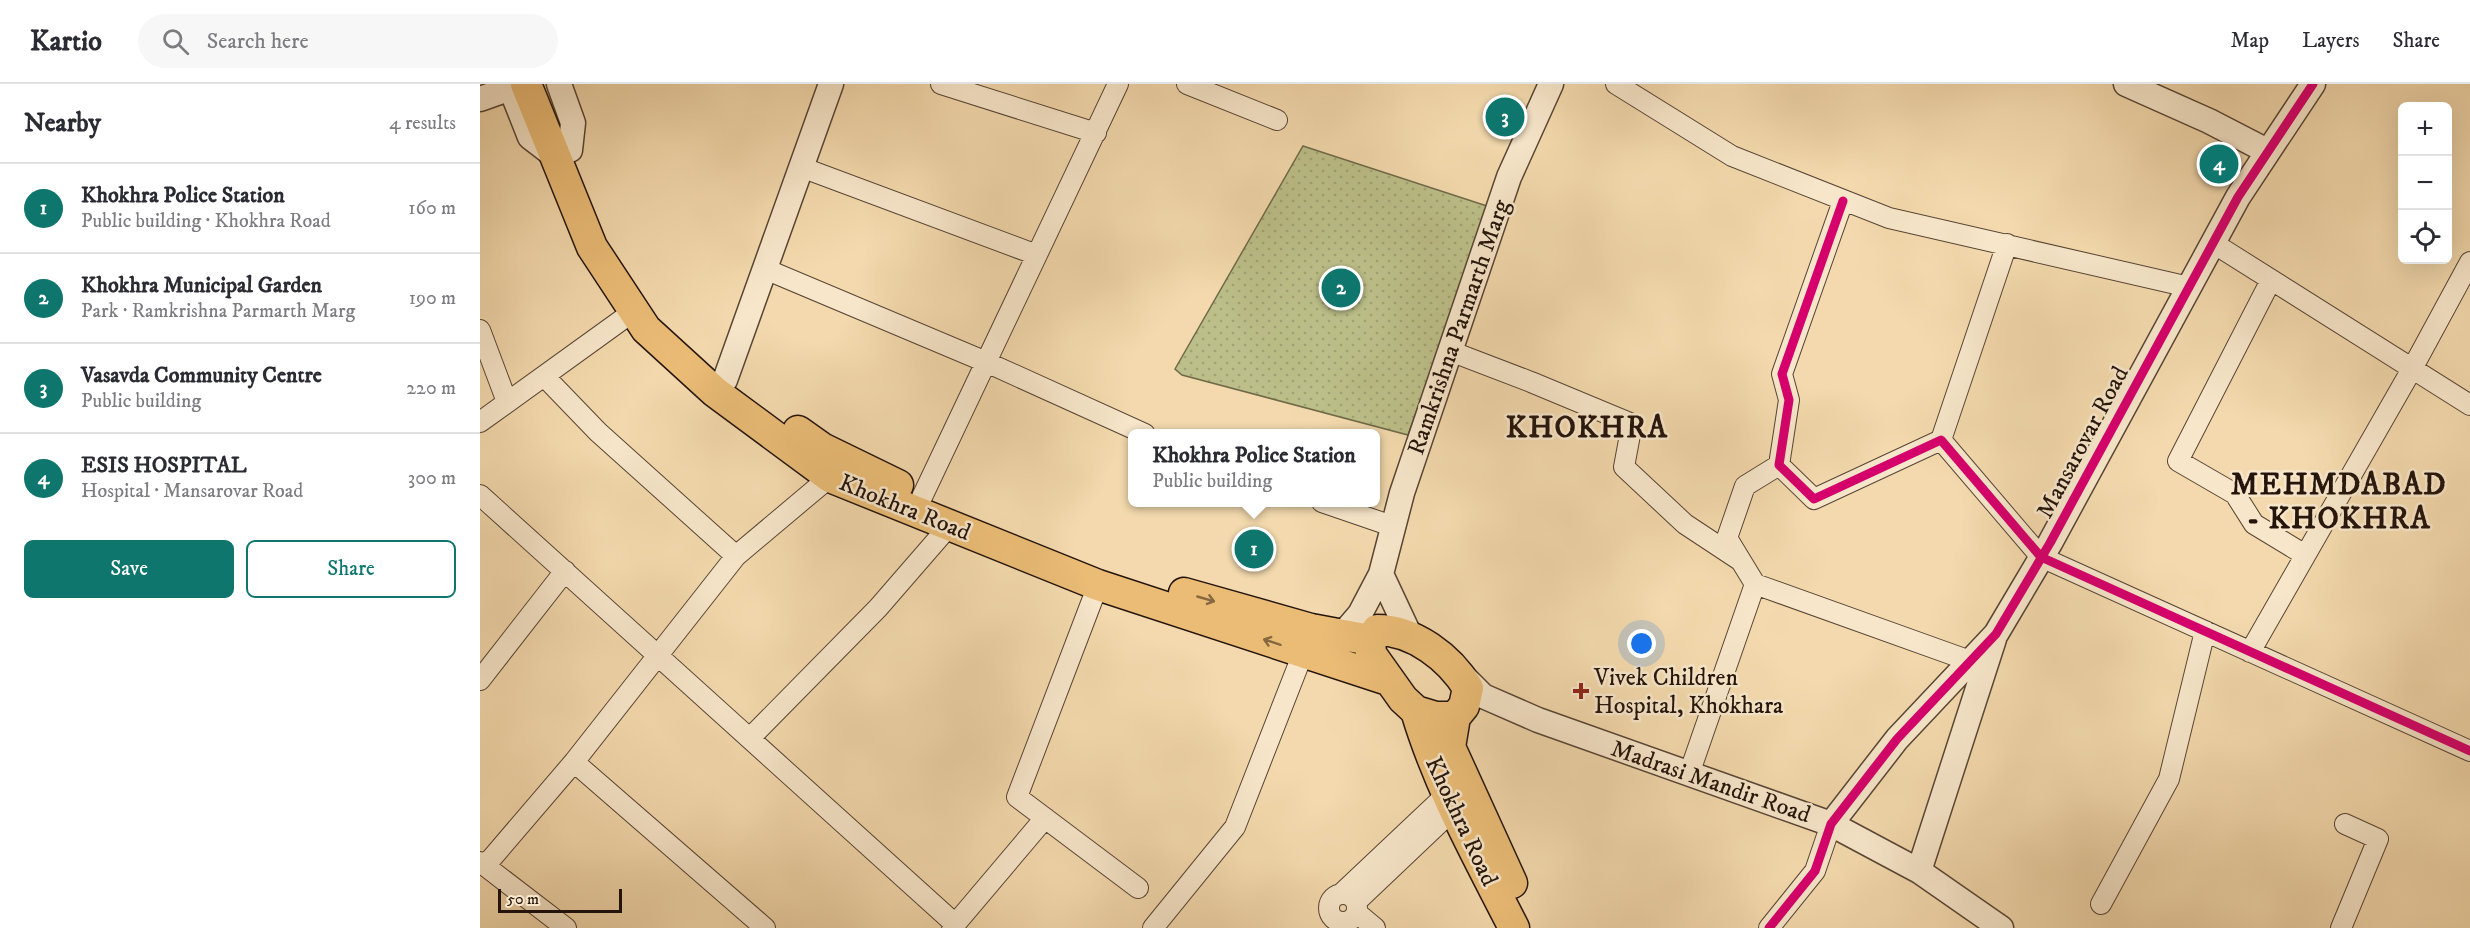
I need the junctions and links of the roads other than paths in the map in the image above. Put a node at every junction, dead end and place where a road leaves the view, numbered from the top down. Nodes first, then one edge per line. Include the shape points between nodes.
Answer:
1 (941, 84) edge
2 (1118, 84) edge
3 (1187, 84) edge
4 (1551, 84) edge
5 (1616, 84) edge
6 (2126, 84) edge
7 (2313, 84) edge
8 (516, 85) edge
9 (826, 86) edge
10 (559, 87) edge
11 (987, 91) edge
12 (480, 99) edge
13 (1277, 120) dead end
14 (1096, 133) junction
15 (560, 148) junction
16 (2266, 151) junction
17 (801, 168) junction
18 (1843, 201) junction
19 (2213, 243) junction
20 (2007, 244) junction
21 (1037, 255) junction
22 (2470, 262) edge
23 (765, 269) junction
24 (2271, 280) junction
25 (2189, 287) junction
26 (634, 311) junction
27 (480, 330) edge
28 (1450, 351) junction
29 (986, 362) junction
30 (2412, 369) junction
31 (544, 376) junction
32 (725, 380) junction
33 (507, 402) junction
34 (2470, 405) edge
35 (480, 422) edge
36 (1134, 429) edge
37 (1941, 440) junction
38 (1779, 465) junction
39 (836, 467) junction
40 (480, 495) edge
41 (922, 497) junction
42 (1337, 507) edge
43 (950, 525) junction
44 (1392, 526) junction
45 (2306, 555) junction
46 (736, 556) junction
47 (2041, 558) junction
48 (1741, 561) junction
49 (565, 571) junction
50 (1382, 574) junction
51 (1755, 584) junction
52 (1098, 585) junction
53 (2205, 631) junction
54 (1996, 634) junction
55 (1356, 637) junction
56 (1411, 638) junction
57 (1307, 641) junction
58 (2250, 652) junction
59 (657, 655) junction
60 (1970, 661) junction
61 (1457, 670) junction
62 (480, 680) edge
63 (1388, 680) junction
64 (1416, 711) junction
65 (1460, 712) junction
66 (1538, 720) junction
67 (750, 738) junction
68 (2470, 751) edge
69 (574, 762) junction
70 (1689, 774) junction
71 (1450, 802) junction
72 (1045, 818) junction
73 (1831, 824) junction
74 (2345, 824) dead end
75 (483, 864) edge
76 (1919, 871) junction
77 (1138, 888) dead end
78 (2101, 904) dead end
79 (1348, 912) edge
80 (953, 926) edge
81 (566, 928) edge
82 (765, 928) edge
83 (1153, 928) edge
84 (1375, 928) edge
85 (1514, 928) edge
86 (1533, 928) edge
87 (1769, 928) edge
88 (2001, 928) edge
89 (2341, 928) edge

1 - 11 street
2 - 14 street
3 - 13 street
4 - 28 street, Ramkrishna Parmarth Marg via 1509,177
5 - 18 street via 1732,156
6 - 16 street
7 - 16 street, Mansarovar Road
8 - 12 street
8 - 15 main road
9 - 17 street
10 - 15 main road
11 - 14 street
14 - 21 street
15 - 26 main road, Khokhra Road via 592,247
15 - 32 main road, Khokhra Road via 606,240 658,319
16 - 19 street, Mansarovar Road
17 - 21 street
17 - 23 street
18 - 20 street via 1889,218
18 - 38 street via 1782,374 1789,400
19 - 24 street
19 - 25 street, Mansarovar Road
20 - 25 street
20 - 37 street
21 - 29 street
22 - 30 street
23 - 29 street
23 - 32 street
24 - 30 street
24 - 45 street via 2178,461 2235,494 2254,524
25 - 47 street, Mansarovar Road
26 - 31 street
26 - 39 main road, Khokhra Road via 646,329 715,392
27 - 33 street
28 - 44 street, Ramkrishna Parmarth Marg
28 - 48 street via 1632,424 1624,467 1685,524
29 - 36 street
29 - 41 street
30 - 34 street
30 - 45 street
31 - 33 street
31 - 46 street via 598,432
32 - 39 main road, Khokhra Road via 822,448
33 - 35 street
37 - 38 street via 1814,500
37 - 47 street
38 - 48 street via 1745,486 1727,538
39 - 41 main road, Khokhra Road
39 - 43 main road, Khokhra Road
39 - 46 street
40 - 49 street
41 -> 57 main road, Khokhra Road via 1104,570
42 - 44 street
43 - 52 main road, Khokhra Road
43 - 67 street via 878,608
44 - 50 street, Ramkrishna Parmarth Marg
45 - 58 street
46 - 59 street
47 - 53 street
47 - 54 street, Mansarovar Road
48 - 51 street
49 - 59 street
49 - 62 street
50 - 55 street, Ramkrishna Parmarth Marg via 1360,614
50 - 56 street
51 - 60 street
51 - 70 street
57 -> 52 main road, Khokhra Road
52 - 72 street via 1017,797
53 - 58 street
53 - 78 street via 2169,779
54 - 60 street, Mansarovar Road
54 - 76 street
55 - 56 main road via 1390,630
55 - 57 main road, Khokhra Road
55 - 63 main road
56 - 61 main road
57 - 63 main road, Khokhra Road
57 - 83 street via 1235,827
58 - 68 street
59 - 67 street
59 - 69 street
60 - 73 street, Mansarovar Road via 1897,739
61 - 65 main road, Khokhra Road via 1468,688
61 - 66 street via 1484,696
63 - 64 main road
64 - 65 main road via 1436,717
64 - 71 main road, Khokhra Road via 1428,753
65 - 66 street
65 - 86 main road, Khokhra Road via 1450,747
66 - 70 street, Madrasi Mandir Road
67 - 80 street
69 - 75 street
69 - 82 street
70 - 73 street, Madrasi Mandir Road
71 - 79 street
71 - 85 main road, Khokhra Road
72 - 77 street
72 - 80 street
73 - 76 street, Madrasi Mandir Road
73 - 87 street via 1815,871
74 - 89 street via 2378,839
75 - 81 street
76 - 88 street, Madrasi Mandir Road
79 - 84 street

